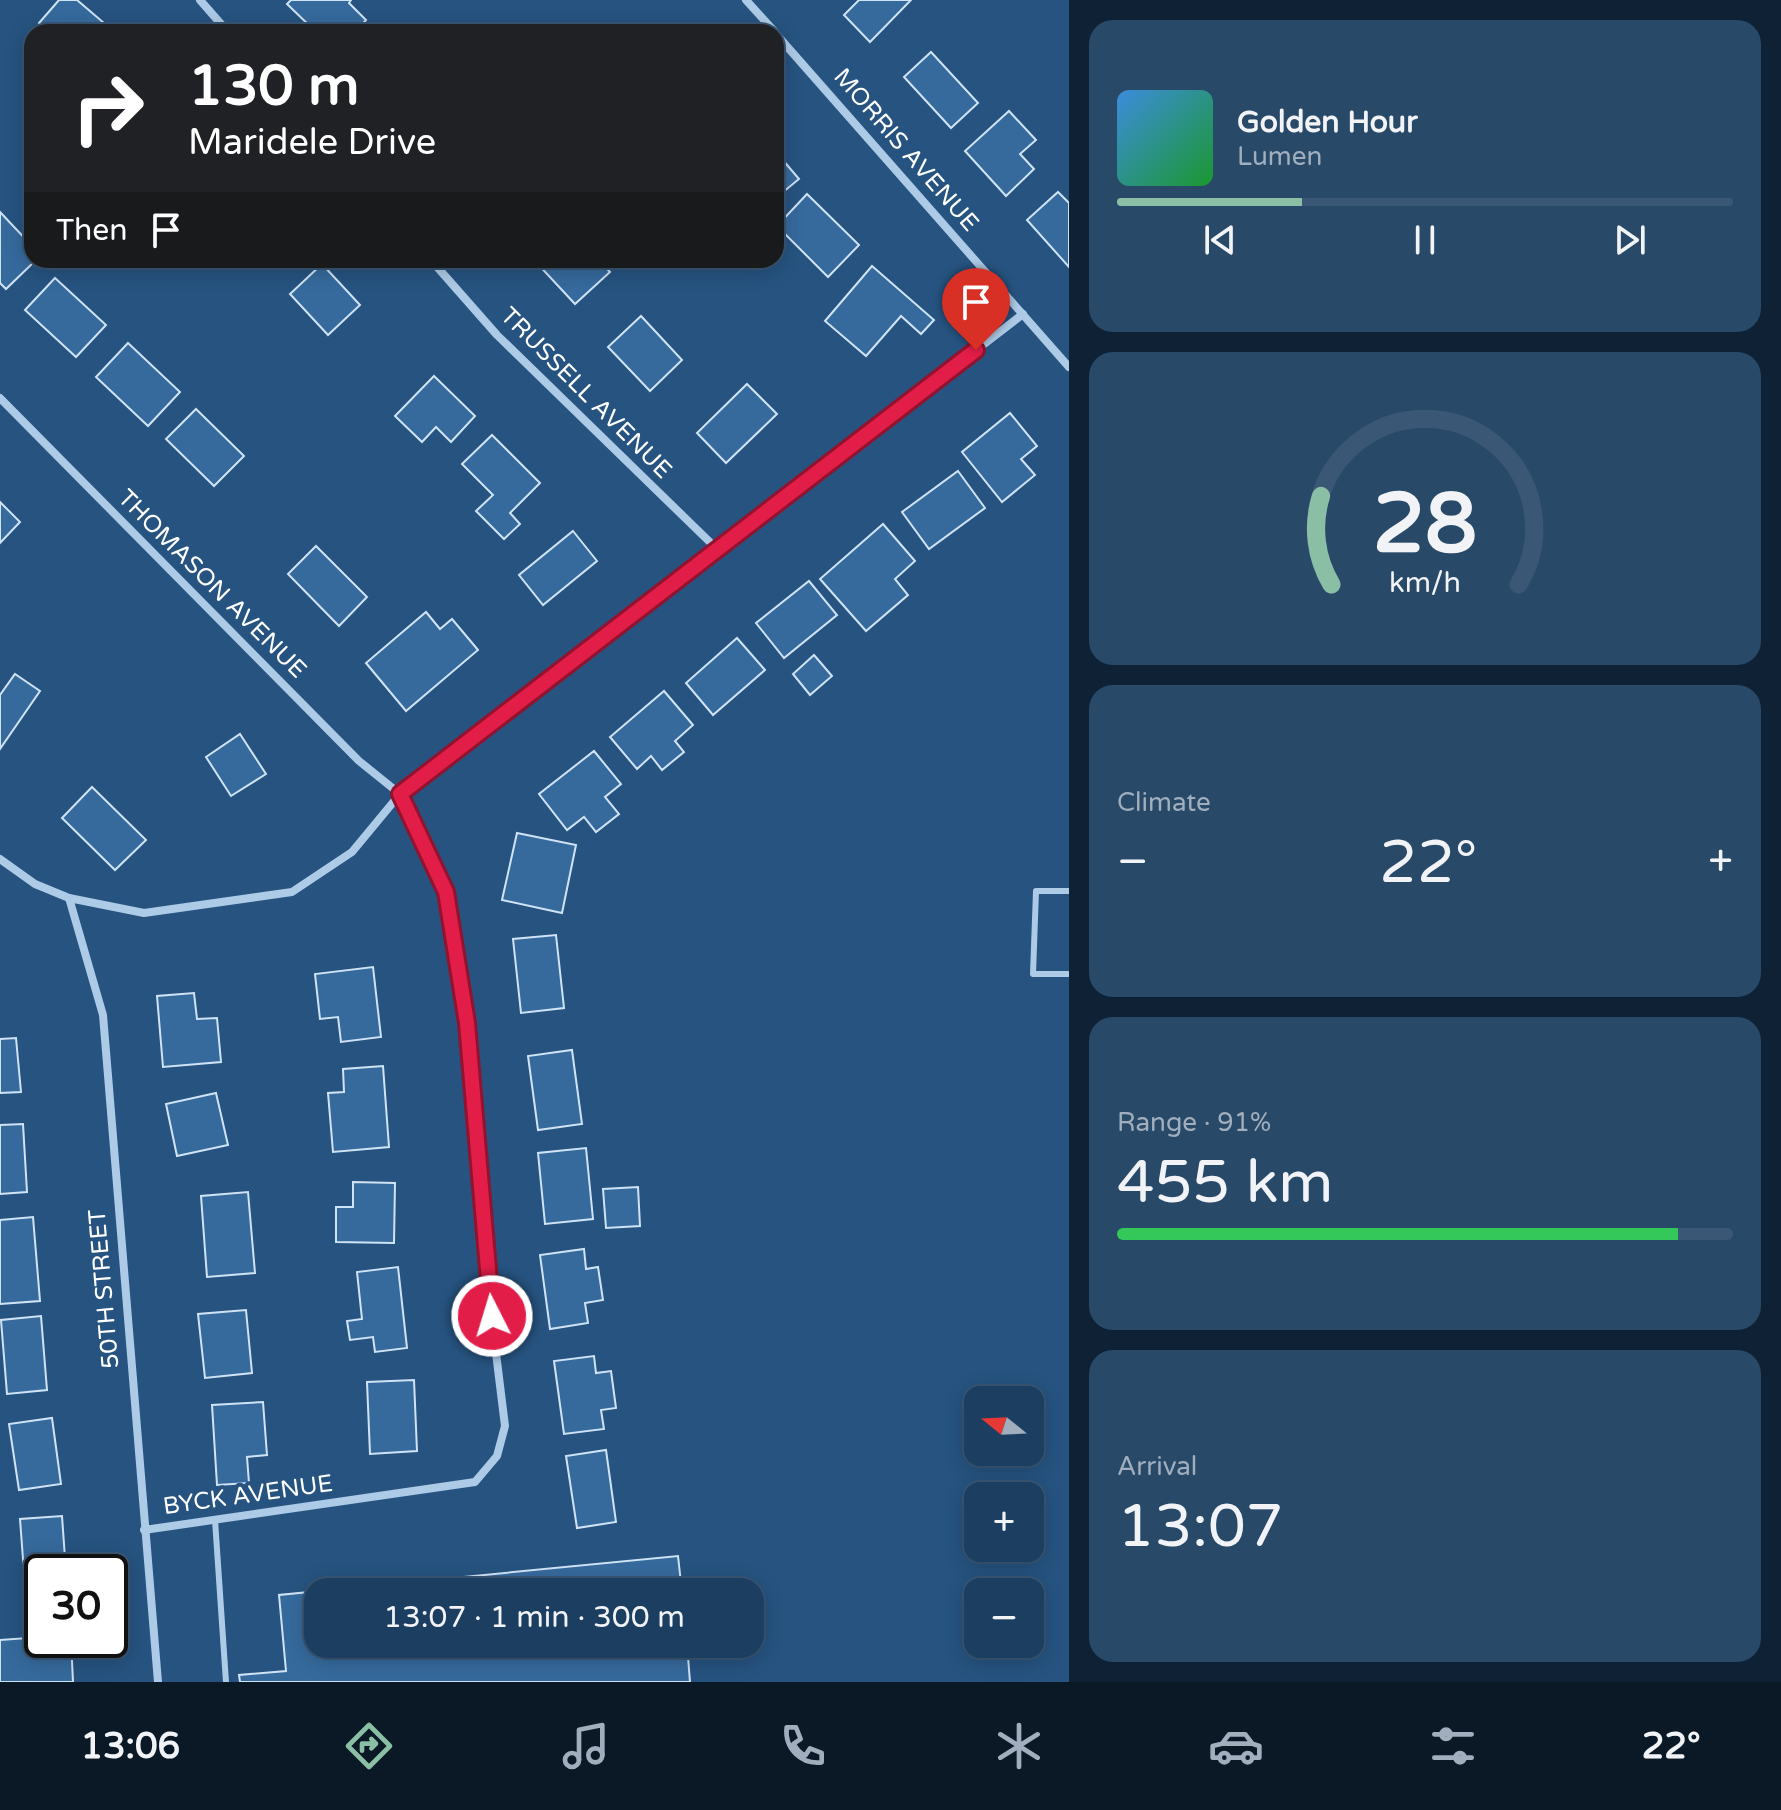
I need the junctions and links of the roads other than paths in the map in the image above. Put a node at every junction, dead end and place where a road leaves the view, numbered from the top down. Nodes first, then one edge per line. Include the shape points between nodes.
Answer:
1 (200, 0) edge
2 (746, 0) edge
3 (221, 24) edge
4 (767, 24) edge
5 (784, 43) edge
6 (438, 268) edge
7 (1023, 314) junction
8 (1069, 367) edge
9 (0, 398) edge
10 (718, 550) junction
11 (400, 794) junction
12 (0, 859) edge
13 (1069, 891) edge
14 (69, 898) junction
15 (1069, 974) edge
16 (215, 1520) junction
17 (144, 1530) junction
18 (158, 1682) edge
19 (226, 1682) edge

1 - 3 street
2 - 4 street, MORRIS AVENUE
5 - 7 street, MORRIS AVENUE
6 - 10 street, TRUSSELL AVENUE via 497,335
7 - 8 street, MORRIS AVENUE
7 - 10 street
9 - 11 street, THOMASON AVENUE via 359,761
10 - 11 street
11 - 14 street via 352,852 292,892 144,913
11 - 16 street, BYCK AVENUE via 446,892 451,921 467,1023 505,1426 497,1456 475,1482
12 - 14 street via 35,884
13 - 15 lane via 1036,891 1033,974
14 - 17 street, 50TH STREET via 103,1015
16 - 17 street, BYCK AVENUE
16 - 19 lane
17 - 18 street, 50TH STREET

